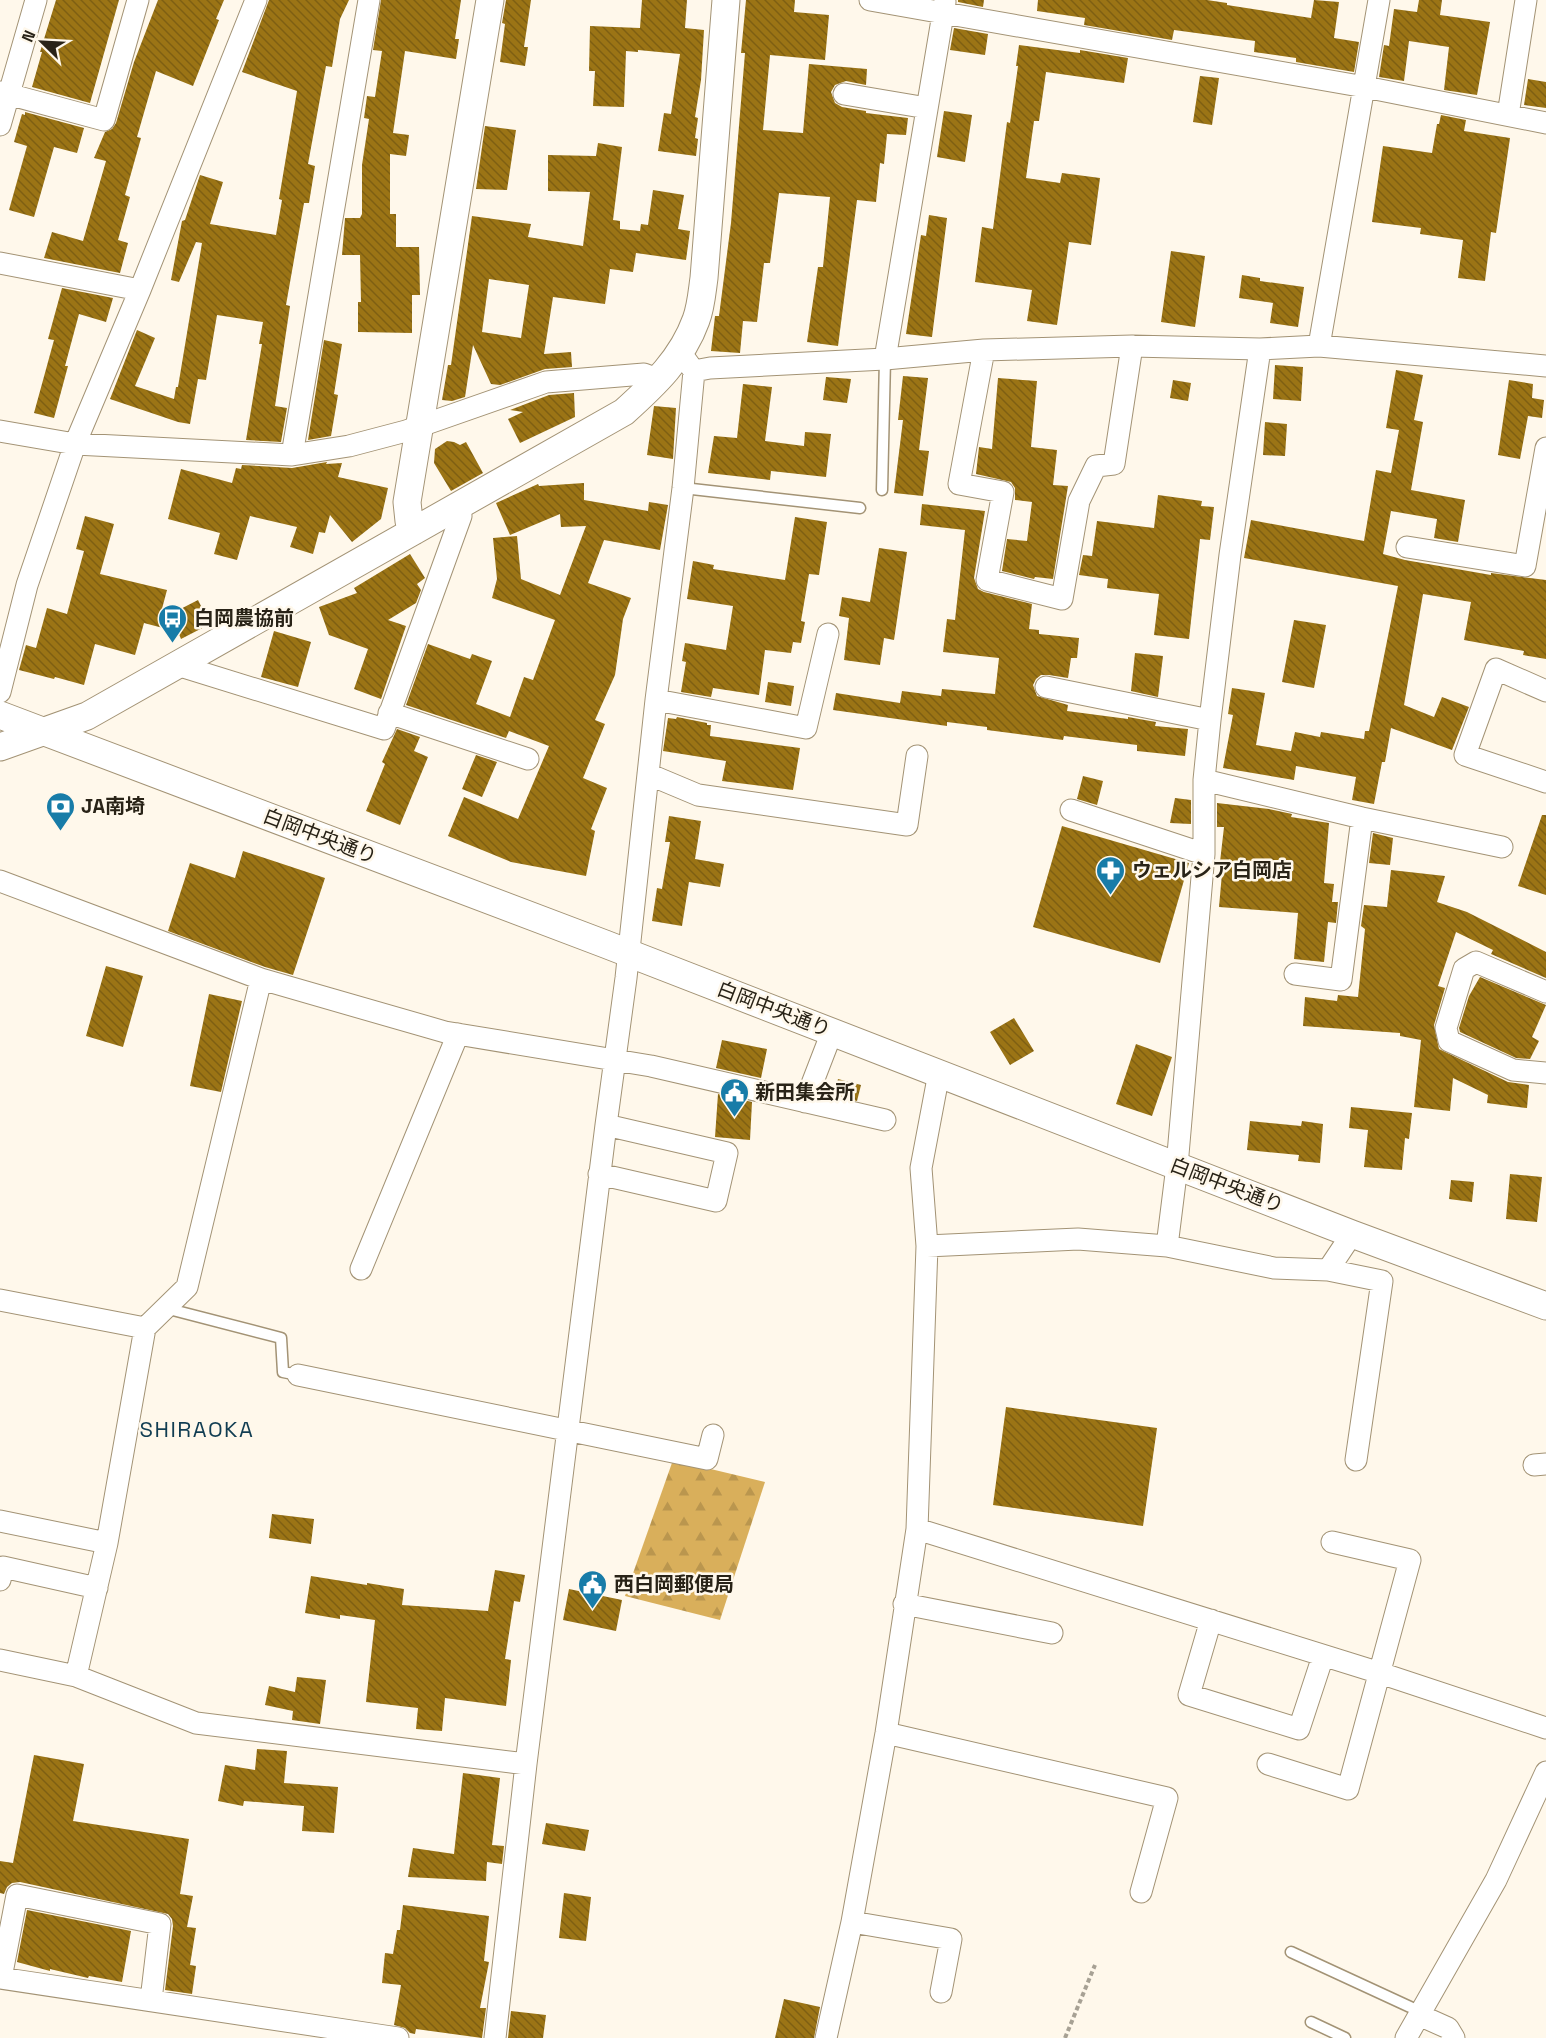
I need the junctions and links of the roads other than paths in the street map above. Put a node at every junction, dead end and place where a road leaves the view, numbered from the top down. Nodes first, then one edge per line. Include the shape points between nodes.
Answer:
1 (36, 0) edge
2 (138, 0) edge
3 (256, 0) edge
4 (369, 0) edge
5 (489, 0) edge
6 (726, 0) edge
7 (870, 0) edge
8 (1379, 0) edge
9 (1526, 0) edge
10 (944, 7) edge
11 (1365, 87) junction
12 (5, 93) edge
13 (844, 94) dead end
14 (927, 108) junction
15 (1508, 115) junction
16 (1546, 123) edge
17 (0, 125) edge
18 (0, 263) edge
19 (140, 290) junction
20 (1132, 346) junction
21 (1319, 346) junction
22 (984, 350) junction
23 (1260, 350) junction
24 (885, 359) junction
25 (687, 362) junction
26 (1546, 366) edge
27 (660, 380) junction
28 (419, 427) junction
29 (0, 431) edge
30 (75, 444) junction
31 (1546, 448) edge
32 (292, 455) junction
33 (683, 488) junction
34 (882, 490) dead end
35 (457, 508) junction
36 (860, 508) dead end
37 (414, 531) junction
38 (1407, 547) dead end
39 (828, 634) dead end
40 (177, 666) junction
41 (1046, 687) dead end
42 (1546, 691) edge
43 (0, 692) edge
44 (656, 700) junction
45 (389, 713) junction
46 (0, 715) edge
47 (1210, 720) junction
48 (45, 732) junction
49 (0, 747) edge
50 (917, 756) dead end
51 (528, 759) dead end
52 (648, 774) junction
53 (1204, 780) junction
54 (1546, 782) edge
55 (1071, 810) dead end
56 (1362, 818) junction
57 (1502, 847) dead end
58 (1204, 854) junction
59 (0, 882) edge
60 (628, 953) junction
61 (1295, 974) dead end
62 (261, 979) junction
63 (1546, 992) edge
64 (832, 1032) junction
65 (458, 1035) junction
66 (616, 1060) junction
67 (939, 1073) junction
68 (1546, 1073) edge
69 (805, 1102) junction
70 (885, 1120) dead end
71 (606, 1125) junction
72 (1177, 1166) junction
73 (599, 1174) junction
74 (1352, 1234) junction
75 (927, 1246) junction
76 (1167, 1246) junction
77 (361, 1269) dead end
78 (1328, 1270) junction
79 (0, 1300) edge
80 (1546, 1306) edge
81 (165, 1308) junction
82 (145, 1328) junction
83 (298, 1375) joint
84 (568, 1430) junction
85 (713, 1435) dead end
86 (1356, 1460) dead end
87 (0, 1521) edge
88 (917, 1529) junction
89 (1332, 1542) dead end
90 (106, 1543) junction
91 (0, 1580) edge
92 (97, 1588) junction
93 (904, 1604) junction
94 (1211, 1620) junction
95 (1052, 1633) dead end
96 (1323, 1656) junction
97 (0, 1660) edge
98 (1380, 1673) junction
99 (75, 1676) junction
100 (1546, 1728) edge
101 (886, 1733) junction
102 (526, 1764) junction
103 (1268, 1764) dead end
104 (1546, 1772) edge
105 (1141, 1892) dead end
106 (852, 1922) junction
107 (1291, 1952) dead end
108 (0, 1978) edge
109 (941, 1992) dead end
110 (151, 2000) junction
111 (1420, 2014) junction
112 (1311, 2022) dead end
113 (331, 2032) edge
114 (398, 2038) edge
115 (495, 2038) edge
116 (826, 2038) edge
117 (1345, 2038) edge
118 (1406, 2038) edge
119 (1454, 2038) edge

1 - 12 street
2 - 12 street via 104,120
3 - 19 street
4 - 32 street
5 - 28 street
6 - 25 street via 704,278
7 - 10 street
8 - 11 street
9 - 15 street
10 - 11 street
10 - 14 street
11 - 15 street
11 - 21 street
12 - 17 street
13 - 14 street
14 - 24 street
15 - 16 street
18 - 19 street
19 - 30 street
20 - 22 street
20 - 22 street via 1114,464 1096,466 1079,501 1062,599 987,580 1003,492 959,484
20 - 23 street
21 - 23 street
21 - 26 street
22 - 24 street
23 - 47 street
24 - 25 street via 710,368
24 - 34 lane
25 - 27 street
25 - 33 street
27 - 28 street via 644,374 546,382
27 - 35 street via 624,412
28 - 32 street via 349,446
28 - 37 street via 407,502
29 - 30 street
30 - 32 street
30 - 43 street via 27,585
31 - 38 street via 1525,566
33 - 36 lane
33 - 44 street
35 - 37 street
35 - 45 street via 461,516
37 - 40 street
39 - 44 street via 806,728
40 - 45 street via 384,729
40 - 48 street via 87,716
41 - 47 street
42 - 54 street via 1496,669 1465,755
44 - 52 street
45 - 51 street
46 - 48 street, 白岡中央通り
47 - 53 street
48 - 49 street
48 - 60 street, 白岡中央通り
50 - 52 street via 907,825 699,795
52 - 60 street
53 - 56 street
53 - 58 street
55 - 58 street
56 - 57 street
56 - 61 street via 1341,980
58 - 72 street
59 - 62 street
60 - 64 street, 白岡中央通り
60 - 66 street
62 - 65 street
62 - 81 street via 187,1287
63 - 68 street via 1476,962 1464,969 1446,1028 1449,1041 1514,1070
64 - 67 street, 白岡中央通り
64 - 69 street
65 - 66 street
65 - 77 street
66 - 69 street
66 - 71 street
67 - 72 street, 白岡中央通り
67 - 75 street via 921,1168
69 - 70 street
71 - 73 street
71 - 73 street via 727,1153 716,1200
72 - 74 street, 白岡中央通り
72 - 76 street
73 - 84 street
74 - 78 street
74 - 80 street, 白岡中央通り
75 - 76 street via 1078,1239
75 - 88 street
76 - 78 street via 1274,1268
78 - 86 street via 1382,1281
79 - 82 street
81 - 82 street
81 - 83 lane via 281,1338 283,1372
82 - 90 street
83 - 84 street
84 - 85 street via 707,1459
84 - 102 street
87 - 90 street
88 - 93 street
88 - 94 street
89 - 98 street via 1410,1560
90 - 92 street
91 - 92 street via 3,1567
92 - 99 street
93 - 95 street
93 - 101 street
94 - 96 street
94 - 96 street via 1189,1695 1299,1729
96 - 98 street
97 - 99 street
98 - 100 street
98 - 103 street via 1348,1790
99 - 102 street via 196,1723
101 - 105 street via 1167,1798
101 - 106 street
102 - 115 street
104 - 111 street via 1496,1880
106 - 109 street via 951,1939
106 - 116 street
107 - 111 lane
108 - 110 street
108 - 110 street via 17,1895 160,1924
110 - 113 street
111 - 118 street
111 - 119 street via 1448,2028
112 - 117 lane
113 - 114 street

